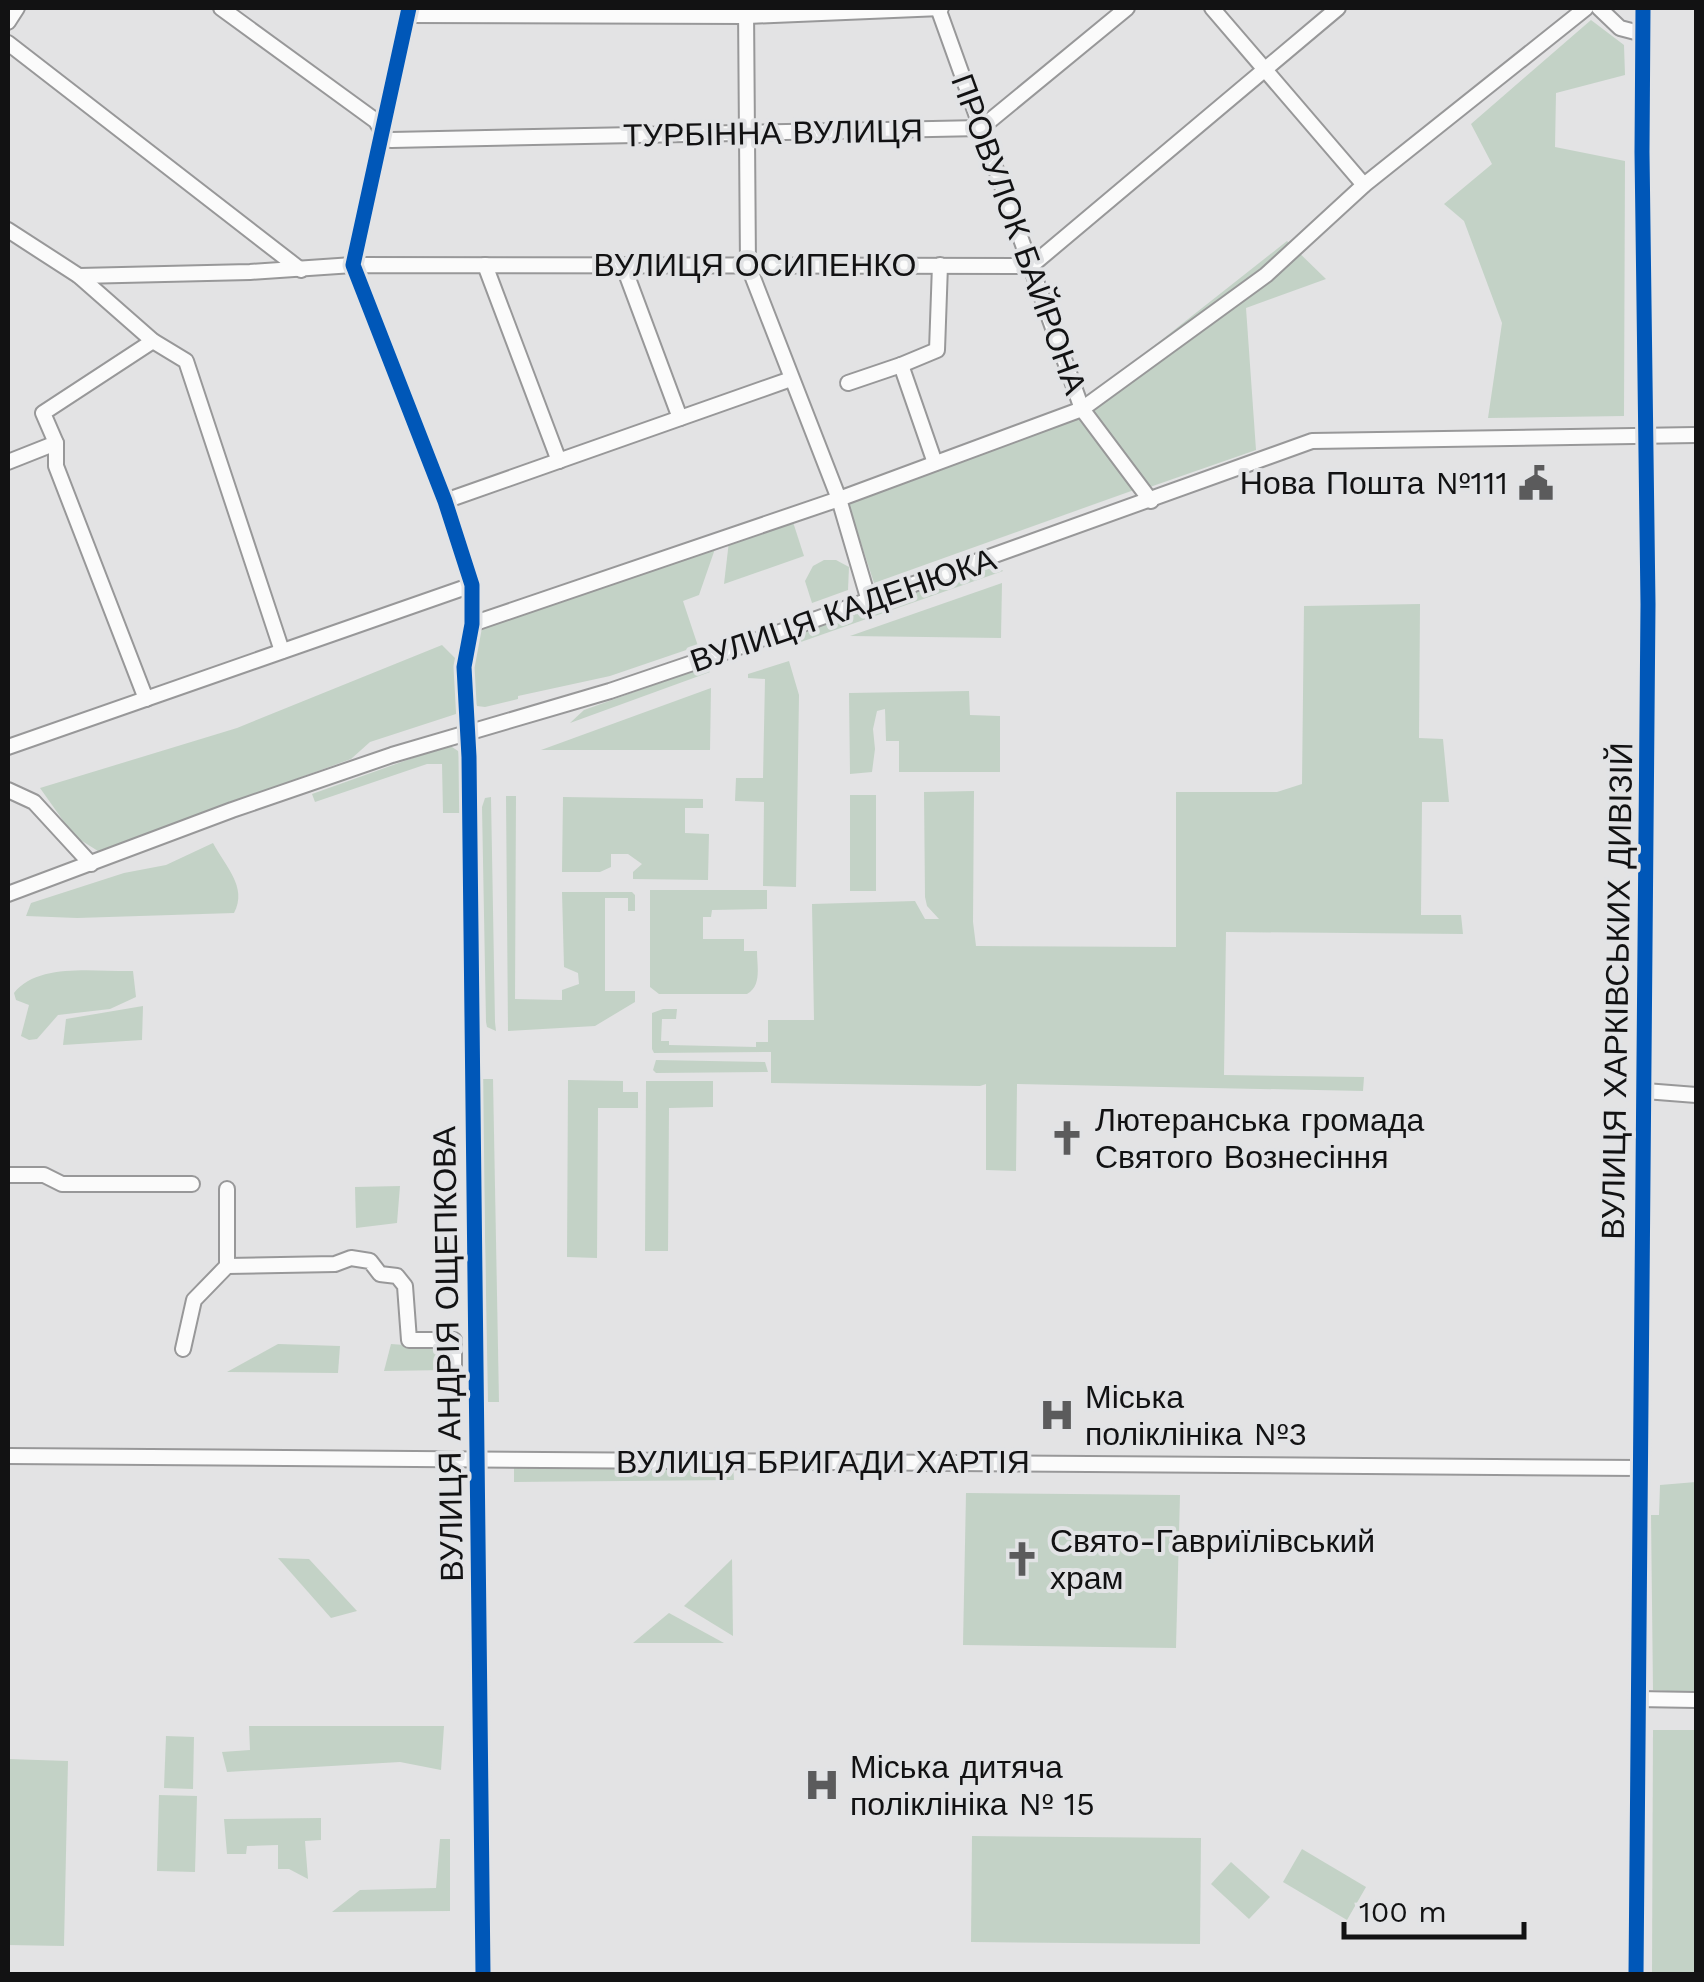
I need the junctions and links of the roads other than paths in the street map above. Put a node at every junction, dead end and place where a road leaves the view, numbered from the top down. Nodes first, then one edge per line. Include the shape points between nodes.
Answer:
1 (18, 8) edge
2 (221, 8) edge
3 (939, 8) edge
4 (1127, 8) edge
5 (1212, 8) edge
6 (1338, 8) edge
7 (1586, 8) edge
8 (1599, 8) edge
9 (1644, 8) edge
10 (408, 11) edge
11 (747, 12) edge
12 (8, 22) edge
13 (1643, 34) junction
14 (8, 43) edge
15 (1266, 71) junction
16 (382, 128) junction
17 (982, 128) junction
18 (748, 134) junction
19 (1364, 185) junction
20 (8, 230) edge
21 (353, 264) junction
22 (485, 265) junction
23 (622, 265) junction
24 (748, 265) junction
25 (940, 266) junction
26 (1031, 266) junction
27 (301, 270) junction
28 (79, 276) junction
29 (153, 341) junction
30 (901, 365) junction
31 (791, 380) junction
32 (848, 382) dead end
33 (1082, 409) junction
34 (680, 418) junction
35 (1696, 435) edge
36 (1646, 436) junction
37 (56, 443) junction
38 (559, 461) junction
39 (8, 462) edge
40 (935, 462) junction
41 (839, 499) junction
42 (446, 501) junction
43 (1151, 501) junction
44 (472, 585) junction
45 (869, 600) junction
46 (472, 624) junction
47 (282, 651) junction
48 (146, 699) junction
49 (467, 732) junction
50 (8, 747) edge
51 (8, 790) edge
52 (91, 864) junction
53 (8, 894) edge
54 (1645, 1091) junction
55 (1696, 1094) edge
56 (8, 1175) edge
57 (192, 1184) dead end
58 (227, 1189) dead end
59 (226, 1266) junction
60 (183, 1349) dead end
61 (454, 1379) dead end
62 (8, 1456) edge
63 (477, 1460) junction
64 (1639, 1468) junction
65 (1638, 1700) junction
66 (1696, 1700) edge
67 (483, 1974) edge
68 (1636, 1974) edge

1 - 12 street
2 - 16 street
3 - 11 street
3 - 17 street, ПРОВУЛОК БАЙРОНА
4 - 17 street
5 - 15 street
6 - 15 street
7 - 19 street
8 - 13 street via 1620,28
9 - 13 street, ВУЛИЦЯ ХАРКІВСЬКИХ ДИВІЗІЙ
10 - 11 street
10 - 16 street
11 - 18 street
13 - 36 street, ВУЛИЦЯ ХАРКІВСЬКИХ ДИВІЗІЙ
14 - 27 street
15 - 19 street
15 - 26 street
16 - 18 street, ТУРБІННА ВУЛИЦЯ via 392,140
16 - 21 street
17 - 18 street, ТУРБІННА ВУЛИЦЯ
17 - 26 street, ПРОВУЛОК БАЙРОНА
18 - 24 street
19 - 33 street via 1266,275
20 - 28 street
21 - 22 street, ВУЛИЦЯ ОСИПЕНКО
21 - 27 street, ВУЛИЦЯ ОСИПЕНКО
21 - 42 street, ВУЛИЦЯ АНДРІЯ ОЩЕПКОВА
22 - 23 street, ВУЛИЦЯ ОСИПЕНКО
22 - 38 street
23 - 24 street, ВУЛИЦЯ ОСИПЕНКО
23 - 34 street
24 - 25 street, ВУЛИЦЯ ОСИПЕНКО
24 - 31 street
25 - 26 street, ВУЛИЦЯ ОСИПЕНКО
25 - 30 street via 937,350
26 - 33 street, ПРОВУЛОК БАЙРОНА
27 - 28 street, ВУЛИЦЯ ОСИПЕНКО
28 - 29 street
29 - 37 street via 43,412
29 - 47 street via 186,362
30 - 32 street
30 - 40 street
31 - 34 street
31 - 41 street
33 - 40 street
33 - 43 street, ПРОВУЛОК БАЙРОНА
34 - 38 street
35 - 36 street, ВУЛИЦЯ КАДЕНЮКА
36 - 43 street, ВУЛИЦЯ КАДЕНЮКА via 1312,441
36 - 54 street, ВУЛИЦЯ ХАРКІВСЬКИХ ДИВІЗІЙ
37 - 39 street
37 - 48 street via 56,466
38 - 42 street
40 - 41 street
41 - 45 street
41 - 46 street
42 - 44 street, ВУЛИЦЯ АНДРІЯ ОЩЕПКОВА
43 - 45 street, ВУЛИЦЯ КАДЕНЮКА
44 - 46 street, ВУЛИЦЯ АНДРІЯ ОЩЕПКОВА
44 - 47 street
45 - 49 street, ВУЛИЦЯ КАДЕНЮКА via 610,691
46 - 49 street, ВУЛИЦЯ АНДРІЯ ОЩЕПКОВА via 464,667
47 - 48 street
48 - 50 street
49 - 52 street, ВУЛИЦЯ КАДЕНЮКА
49 - 63 street, ВУЛИЦЯ АНДРІЯ ОЩЕПКОВА
51 - 52 street via 34,802
52 - 53 street, ВУЛИЦЯ КАДЕНЮКА
54 - 55 street
54 - 64 street, ВУЛИЦЯ ХАРКІВСЬКИХ ДИВІЗІЙ
56 - 57 street via 62,1184
58 - 59 street
59 - 60 street via 194,1300
59 - 61 street via 370,1261 406,1286 408,1340 454,1340
62 - 63 street, ВУЛИЦЯ БРИГАДИ ХАРТІЯ
63 - 64 street, ВУЛИЦЯ БРИГАДИ ХАРТІЯ
63 - 67 street, ВУЛИЦЯ АНДРІЯ ОЩЕПКОВА
64 - 65 street, ВУЛИЦЯ ХАРКІВСЬКИХ ДИВІЗІЙ
65 - 66 street
65 - 68 street, ВУЛИЦЯ ХАРКІВСЬКИХ ДИВІЗІЙ

